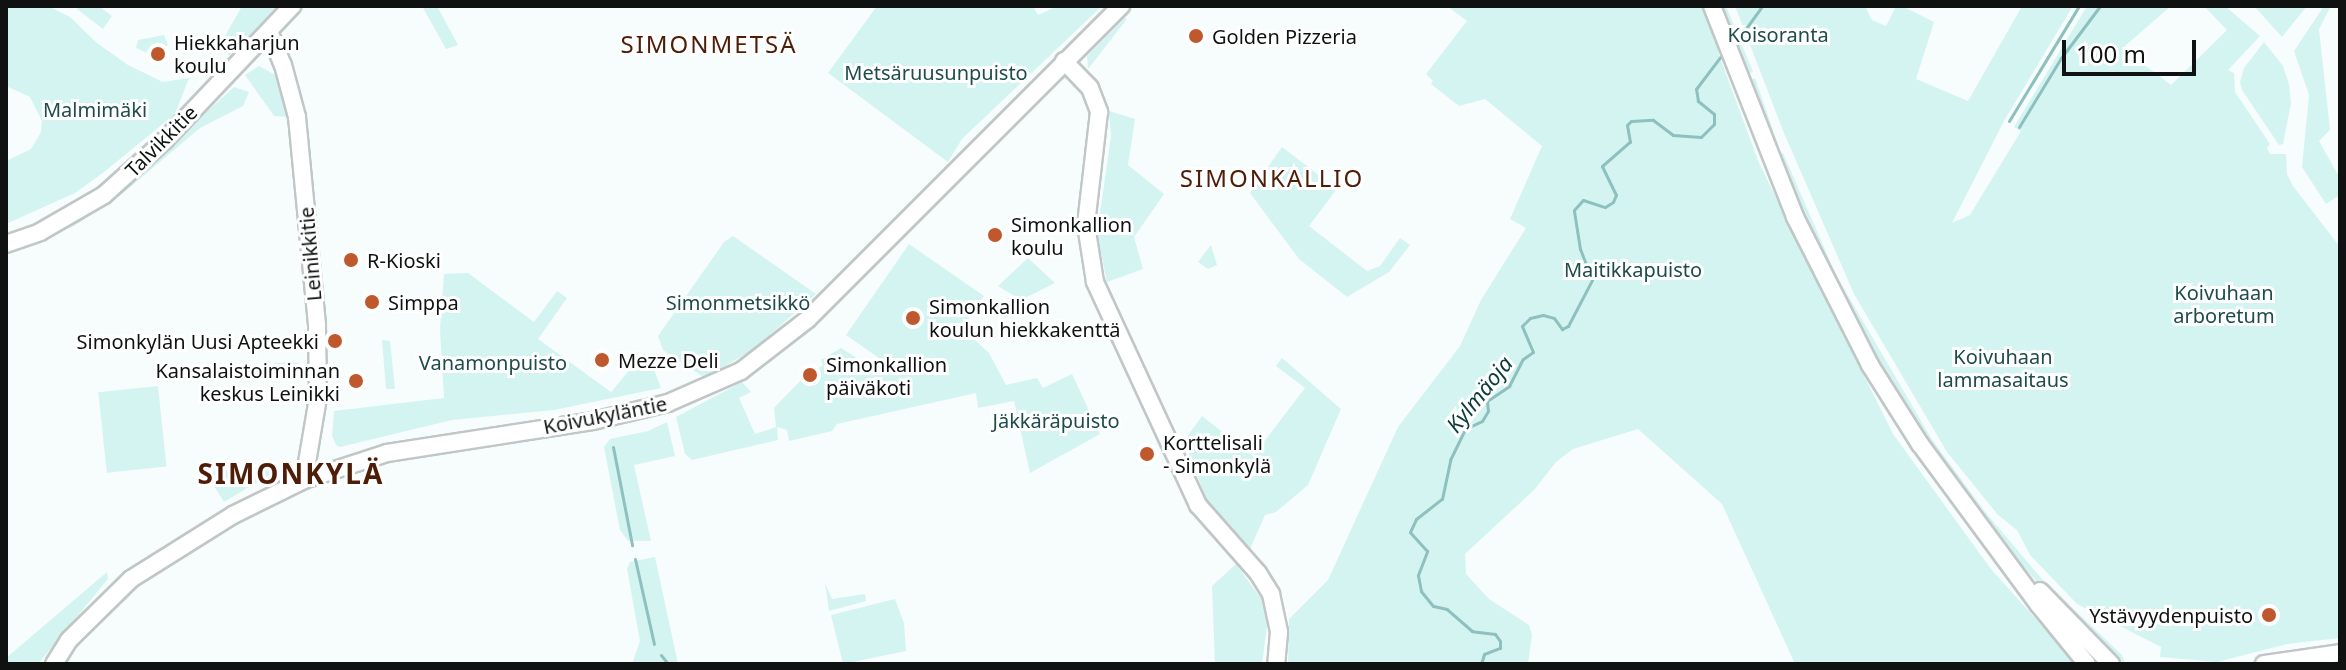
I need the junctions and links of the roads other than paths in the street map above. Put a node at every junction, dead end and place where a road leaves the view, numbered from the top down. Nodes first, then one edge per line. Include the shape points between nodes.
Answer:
1 (292, 6) edge
2 (1121, 6) edge
3 (1712, 6) edge
4 (269, 31) junction
5 (1064, 61) junction
6 (6, 244) edge
7 (304, 480) junction
8 (1987, 534) junction
9 (2340, 653) edge
10 (2290, 662) edge
11 (54, 664) edge
12 (1276, 664) edge
13 (2087, 664) edge
14 (2111, 664) edge
15 (2264, 664) edge

1 - 4 main road, Talvikkitie
2 - 5 main road, Koivukyläntie
3 - 8 main road via 1818,267 1908,427
4 - 6 main road, Talvikkitie via 104,195 40,232
4 - 7 main road, Leinikkitie via 297,117 317,326 318,398
5 - 7 main road, Koivukyläntie via 808,319 741,371 668,403 593,421 387,453
5 - 12 main road via 1090,88 1099,112 1086,225 1095,282 1183,479 1203,514 1266,583 1279,632
7 - 11 main road, Koivukyläntie via 233,515 131,579 69,640
8 - 13 main road
8 - 14 main road
9 - 10 main road
10 - 15 main road

